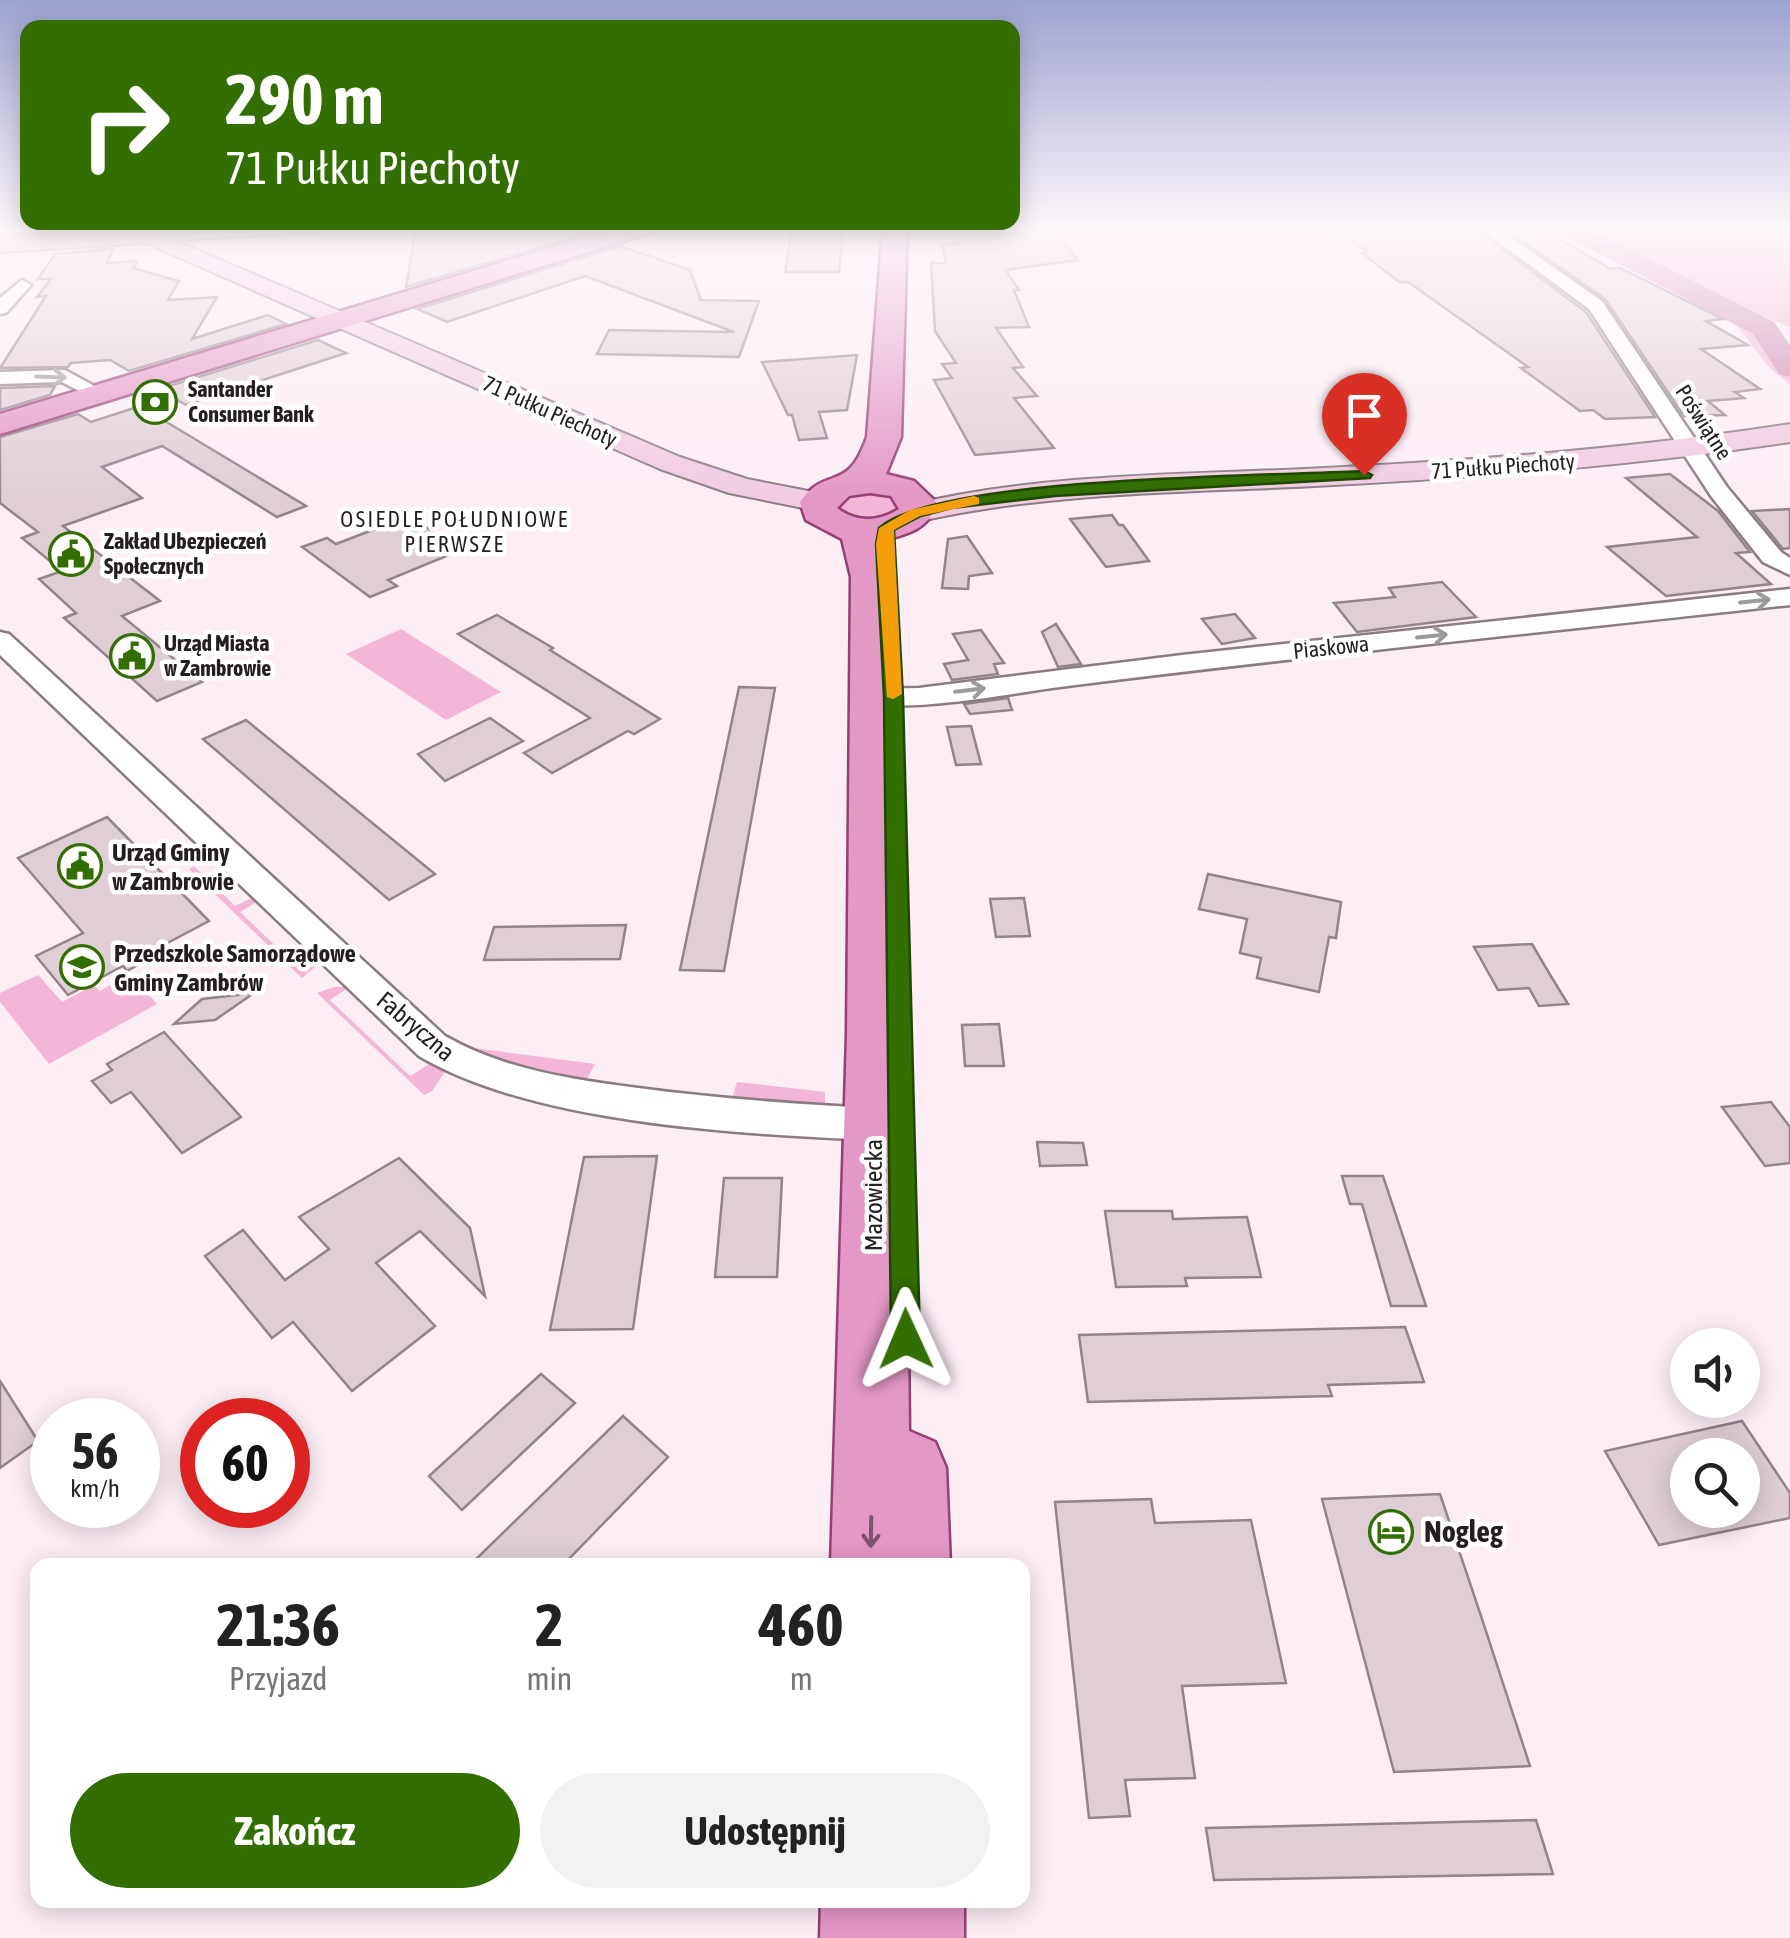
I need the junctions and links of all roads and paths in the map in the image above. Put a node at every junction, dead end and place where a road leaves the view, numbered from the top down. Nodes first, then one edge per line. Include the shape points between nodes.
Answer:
1 (337, 317) edge
2 (351, 317) edge
3 (890, 317) edge
4 (904, 317) edge
5 (1604, 317) edge
6 (343, 320) junction
7 (0, 378) edge
8 (99, 394) junction
9 (0, 424) edge
10 (1790, 433) edge
11 (1692, 450) junction
12 (870, 503) junction
13 (1790, 568) edge
14 (1790, 597) edge
15 (0, 640) edge
16 (883, 697) junction
17 (888, 1124) junction
18 (871, 1558) edge
19 (910, 1558) edge
20 (868, 1908) edge
21 (917, 1908) edge
22 (867, 1938) edge
23 (917, 1938) edge

1 - 6 street, 71 Pułku Piechoty
2 - 6 main road
3 - 12 main road via 884,437
4 - 12 main road, Mazowiecka via 900,422 891,468
5 - 11 street, Poświątne
6 - 8 main road
6 - 12 street, 71 Pułku Piechoty via 704,475
7 -> 8 street via 66,376
8 - 9 main road
10 - 11 street, 71 Pułku Piechoty
11 - 12 street, 71 Pułku Piechoty via 1512,467
11 - 13 street, Poświątne via 1772,557
12 - 16 main road, Mazowiecka via 884,544
16 -> 14 street, Piaskowa
15 - 17 street, Fabryczna via 432,1046 458,1063 502,1081 646,1104
16 - 17 main road, Mazowiecka
17 -> 18 main road, Mazowiecka
17 - 19 main road, Mazowiecka
20 - 22 main road
21 - 23 main road

